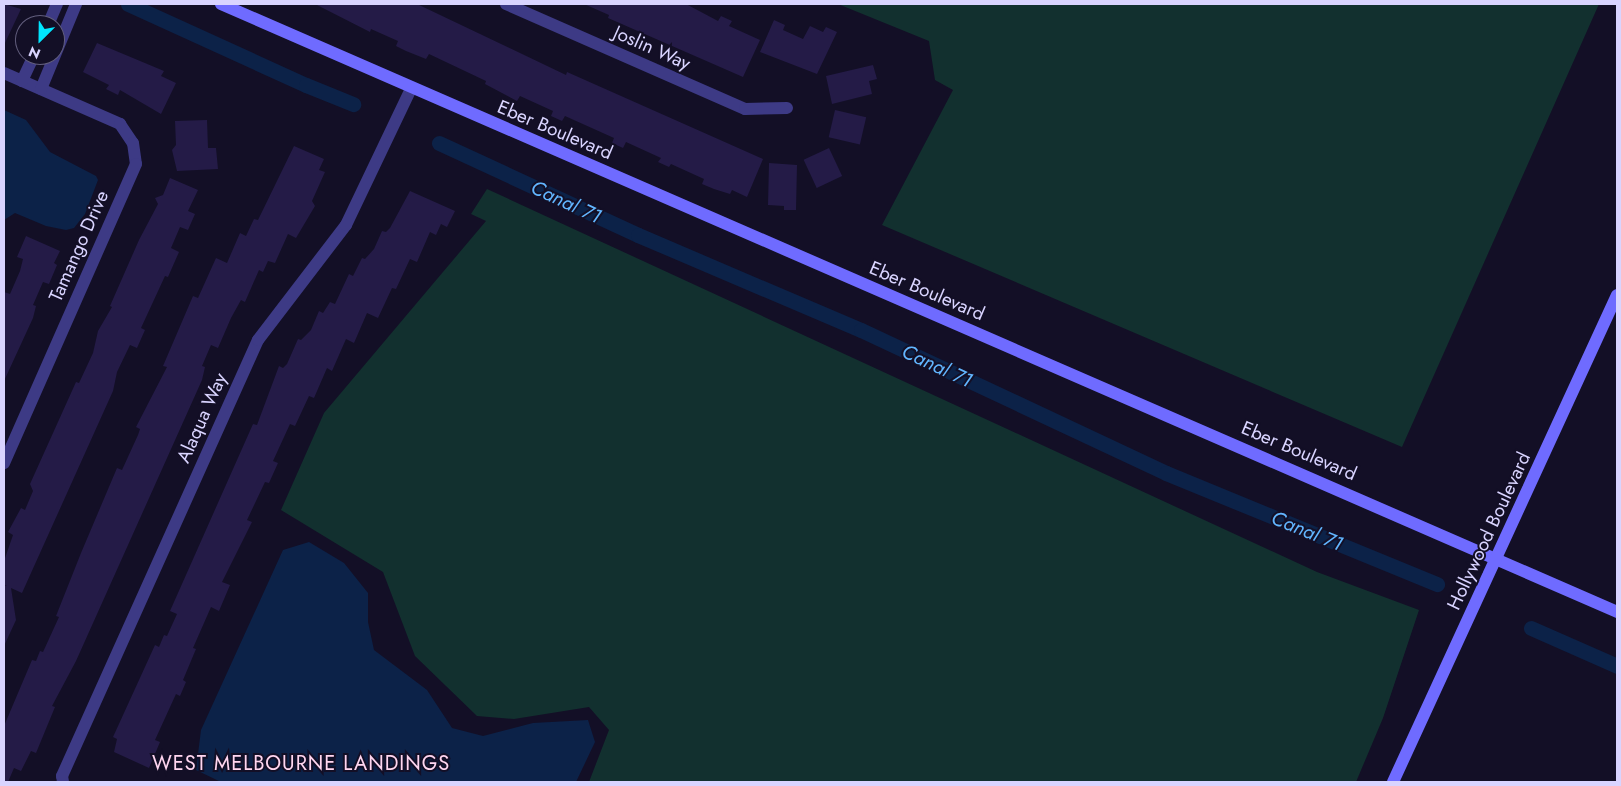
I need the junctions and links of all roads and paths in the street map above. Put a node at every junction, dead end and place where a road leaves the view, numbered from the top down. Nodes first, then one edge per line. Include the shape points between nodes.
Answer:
1 (76, 4) edge
2 (221, 4) edge
3 (506, 4) edge
4 (29, 65) edge
5 (4, 73) edge
6 (22, 81) junction
7 (41, 89) junction
8 (411, 89) junction
9 (787, 108) dead end
10 (1617, 295) edge
11 (4, 463) edge
12 (1498, 558) junction
13 (1617, 612) edge
14 (63, 782) edge
15 (1393, 782) edge

1 - 7 street
2 - 8 street, Eber Boulevard
3 - 9 street, Joslin Way via 745,109
4 - 6 street
5 - 6 street, Tamango Drive
6 - 7 street, Tamango Drive
7 - 11 street, Tamango Drive via 120,124 133,143 136,164
8 - 12 street, Eber Boulevard
8 - 14 street, Alaqua Way via 346,225 258,340 62,776
10 - 12 street, Hollywood Boulevard
12 - 13 street, Eber Boulevard
12 - 15 street, Hollywood Boulevard

